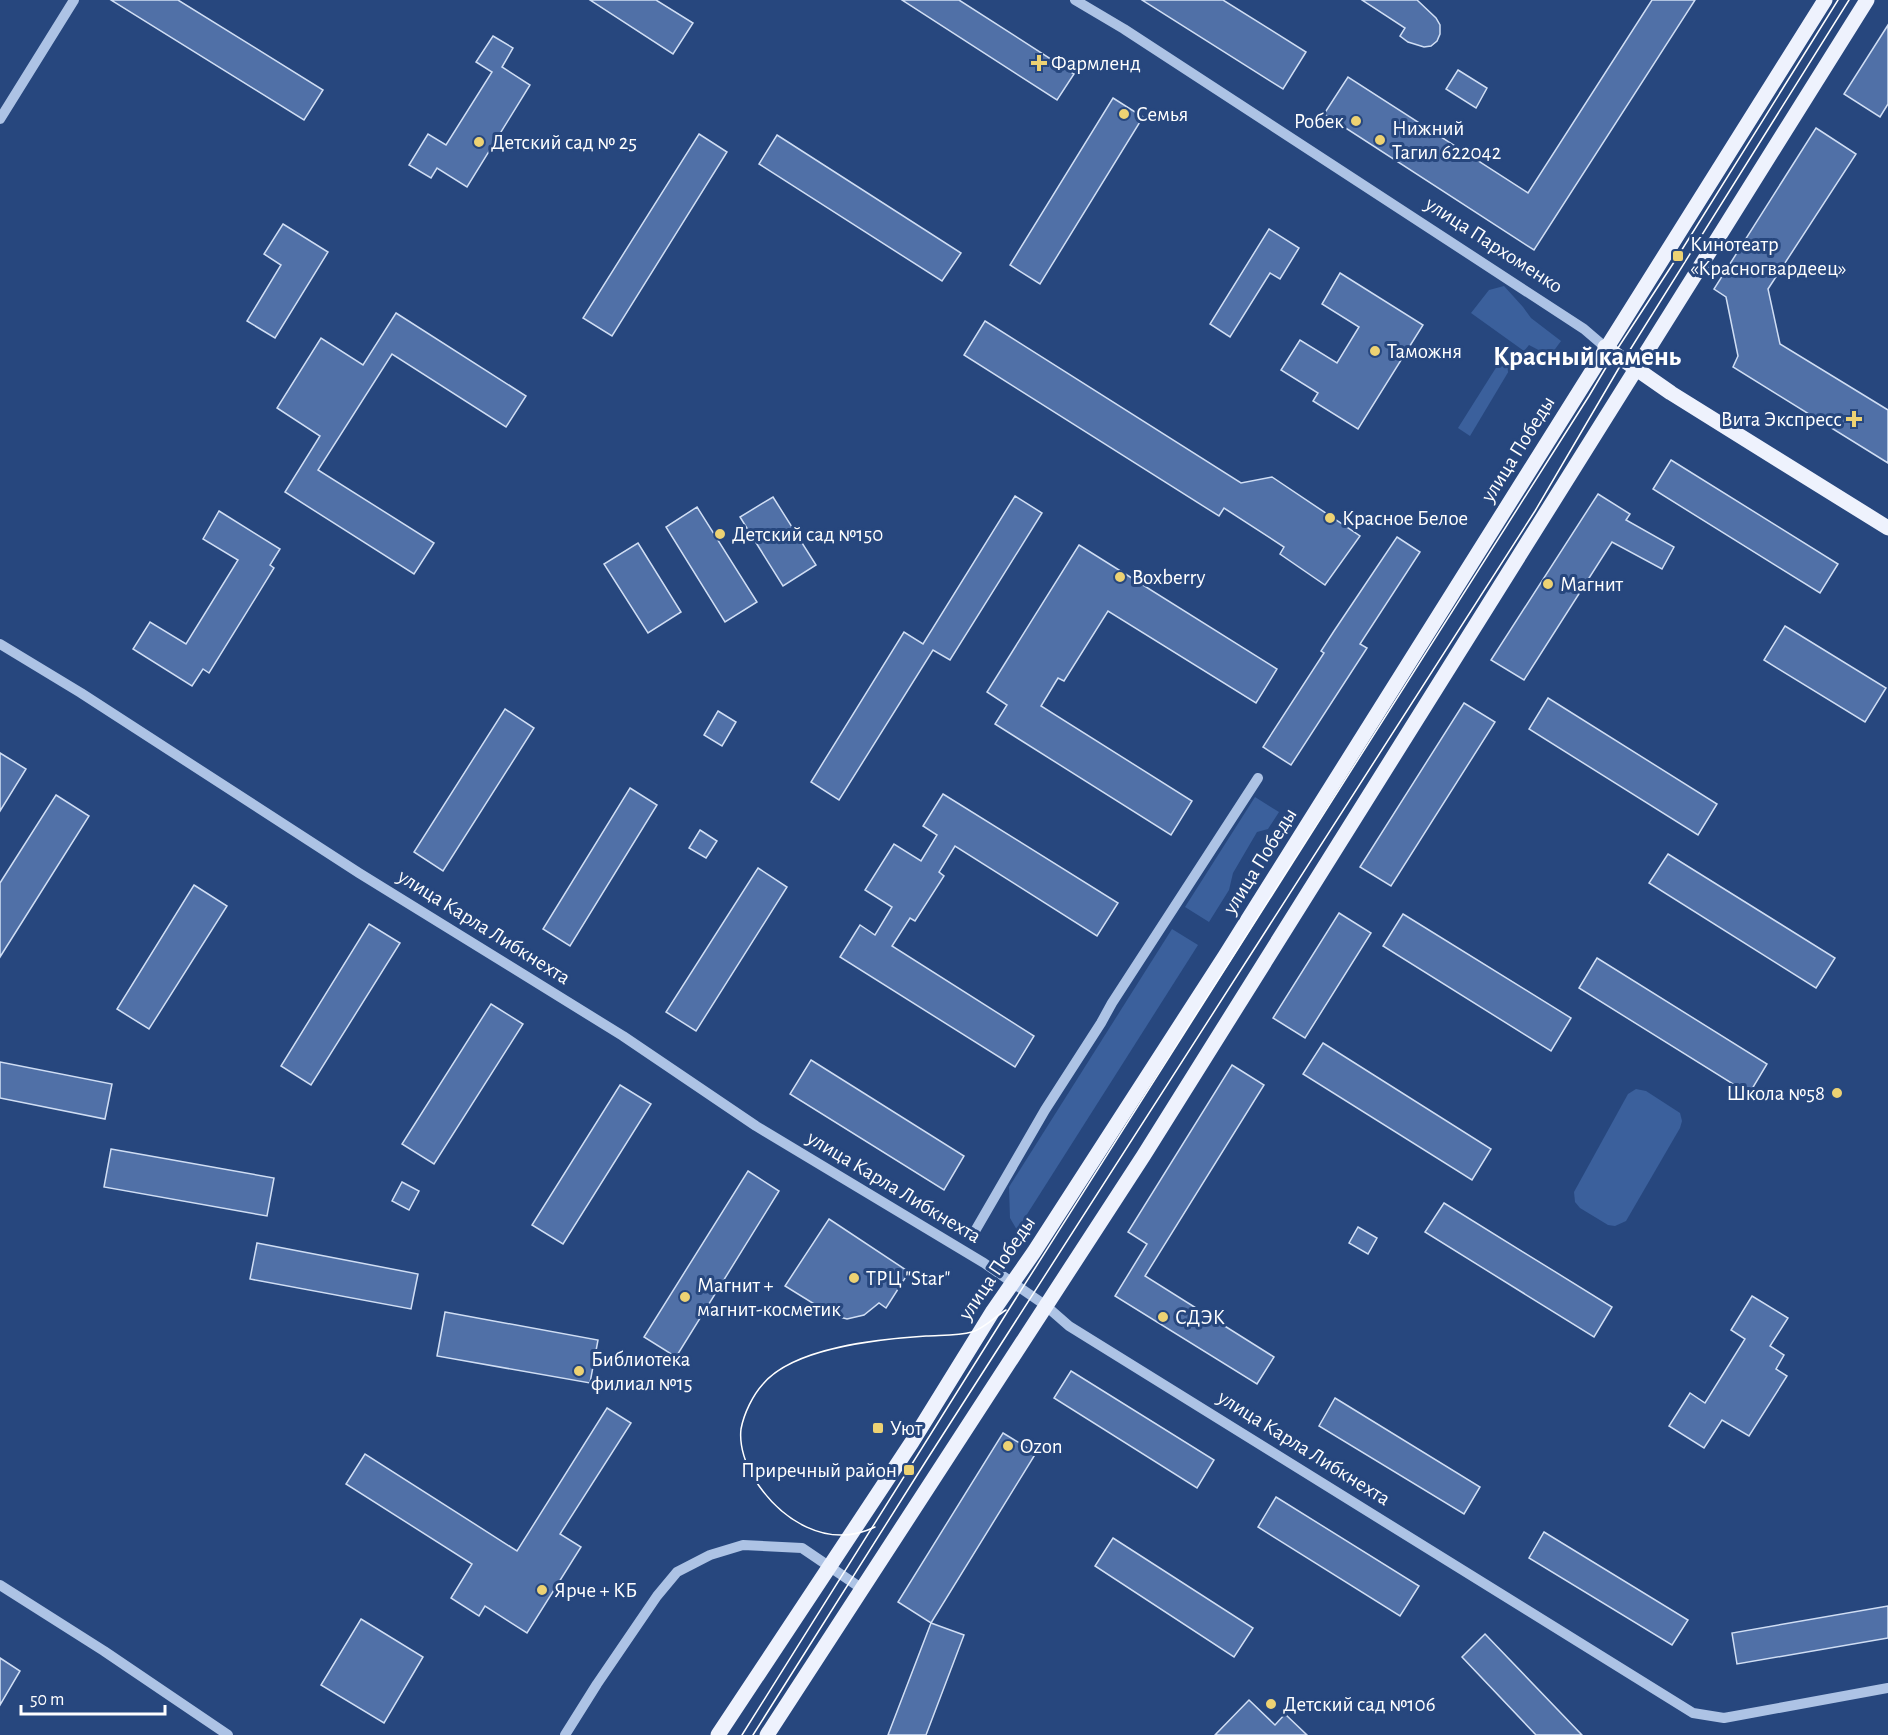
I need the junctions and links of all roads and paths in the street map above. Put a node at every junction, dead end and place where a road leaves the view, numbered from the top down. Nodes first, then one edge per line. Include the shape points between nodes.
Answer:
1 (74, 0) edge
2 (1075, 0) edge
3 (1825, 0) edge
4 (1867, 0) edge
5 (0, 118) edge
6 (1605, 347) junction
7 (1636, 370) junction
8 (1888, 528) edge
9 (0, 644) edge
10 (1258, 778) dead end
11 (975, 1231) dead end
12 (1011, 1282) junction
13 (1045, 1305) junction
14 (829, 1565) junction
15 (0, 1585) edge
16 (861, 1588) junction
17 (1888, 1688) edge
18 (228, 1735) edge
19 (565, 1735) edge
20 (718, 1735) edge
21 (767, 1735) edge

1 - 5 street
2 - 6 street, улица Пархоменко via 1584,329
3 - 6 main road, улица Победы
4 - 7 main road
6 - 7 main road, улица Пархоменко
6 - 12 main road, улица Победы via 1225,956
7 - 8 main road, улица Пархоменко
7 - 13 main road via 1144,1155
9 - 12 street, улица Карла Либкнехта via 623,1036 756,1126
10 - 11 street via 1045,1110
12 - 13 street, улица Карла Либкнехта
12 - 14 main road, улица Победы via 912,1442
13 - 16 main road
13 - 17 street, улица Карла Либкнехта via 1078,1332 1693,1713 1724,1718
14 - 16 street
14 - 19 street via 802,1548 743,1545 710,1555 677,1572
14 - 20 main road, улица Победы
15 - 18 street
16 - 21 main road

